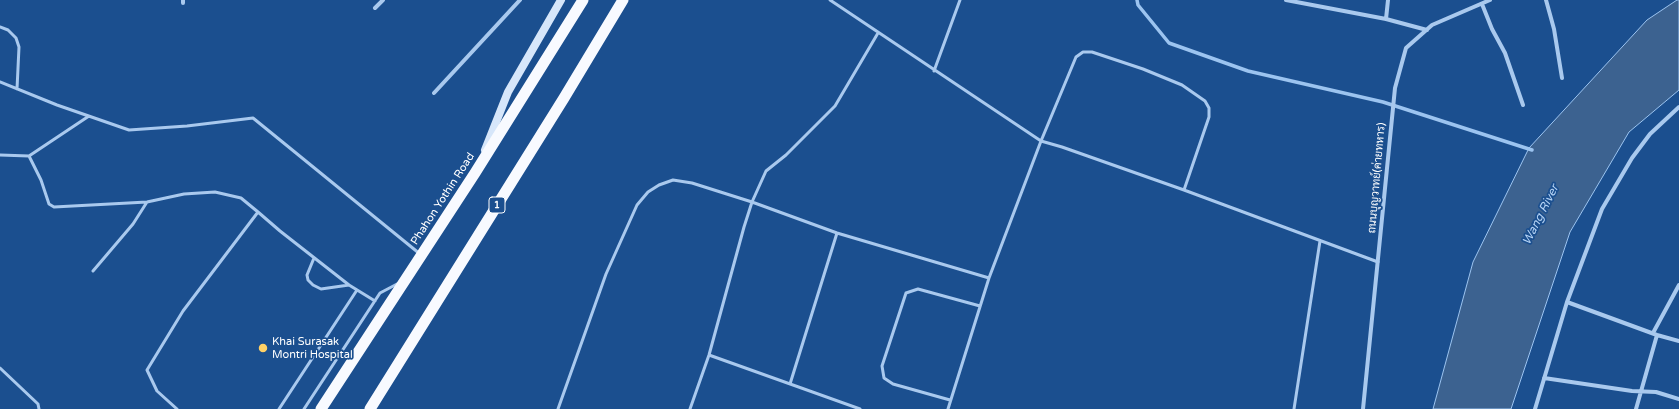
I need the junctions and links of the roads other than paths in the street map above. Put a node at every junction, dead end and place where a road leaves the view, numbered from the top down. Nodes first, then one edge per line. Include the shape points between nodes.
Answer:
1 (383, 0) edge
2 (520, 0) edge
3 (561, 0) edge
4 (583, 0) edge
5 (623, 0) edge
6 (830, 0) edge
7 (960, 0) edge
8 (1286, 0) edge
9 (1388, 0) edge
10 (1490, 0) edge
11 (1546, 0) edge
12 (1482, 4) junction
13 (375, 8) dead end
14 (1386, 19) junction
15 (0, 27) edge
16 (1427, 30) junction
17 (878, 33) junction
18 (934, 71) junction
19 (1562, 78) dead end
20 (0, 82) edge
21 (17, 89) junction
22 (434, 93) dead end
23 (1523, 105) dead end
24 (1679, 107) edge
25 (89, 116) junction
26 (1041, 141) junction
27 (0, 155) edge
28 (29, 156) junction
29 (476, 174) junction
30 (1184, 190) junction
31 (147, 202) junction
32 (752, 202) junction
33 (258, 212) junction
34 (837, 233) junction
35 (1320, 241) junction
36 (422, 255) junction
37 (314, 258) junction
38 (1378, 262) junction
39 (93, 271) dead end
40 (989, 278) junction
41 (404, 280) junction
42 (349, 284) junction
43 (1679, 285) edge
44 (357, 290) junction
45 (374, 301) junction
46 (1567, 302) junction
47 (980, 306) junction
48 (1653, 333) junction
49 (1657, 336) junction
50 (1679, 341) edge
51 (709, 355) junction
52 (0, 368) edge
53 (1544, 378) junction
54 (790, 384) junction
55 (1640, 392) junction
56 (1679, 399) edge
57 (950, 400) junction
58 (39, 409) edge
59 (176, 409) edge
60 (279, 409) edge
61 (304, 409) edge
62 (321, 409) edge
63 (370, 409) edge
64 (558, 409) edge
65 (690, 409) edge
66 (858, 409) edge
67 (948, 409) edge
68 (1294, 409) edge
69 (1362, 409) edge
70 (1535, 409) edge
71 (1636, 409) edge

1 - 13 street
2 - 22 street
3 - 29 main road via 508,92
4 - 29 highway, Phahon Yothin Road
5 - 63 highway, 1
6 - 17 lane
7 - 18 lane
8 - 14 street
9 - 14 street
10 - 12 street, ถนนบุญวาทย์(ค่ายทหาร)
11 - 19 street via 1554,29
12 - 16 street, ถนนบุญวาทย์(ค่ายทหาร) via 1432,25
12 - 23 street via 1505,53
14 - 16 street
15 - 21 lane via 8,30 16,38 19,47
16 - 38 street, ถนนบุญวาทย์(ค่ายทหาร) via 1406,48 1395,88
17 - 18 lane
17 - 32 lane via 835,106 786,155 766,171
18 - 26 lane
20 - 21 lane
21 - 25 lane
24 - 46 street via 1650,134 1616,183 1602,209
25 - 28 lane
25 - 36 lane via 129,130 253,118
26 - 30 lane via 1062,146
26 - 30 lane via 1076,57 1083,52 1092,52 1143,69 1182,85 1205,101 1209,108 1209,117
26 - 40 lane
27 - 28 lane
28 - 31 lane via 52,207
29 - 36 highway, Phahon Yothin Road
30 - 35 lane
31 - 33 lane via 184,194 215,192 241,198
31 - 39 lane
32 - 34 lane
32 - 51 lane
32 - 64 lane via 692,183 673,180 648,192 637,204 606,274
33 - 37 lane
33 - 59 lane via 183,311 147,370 157,391
34 - 40 lane
34 - 54 lane
35 - 38 lane
35 - 68 lane
36 - 41 highway, Phahon Yothin Road
37 - 42 lane
37 - 42 lane via 307,275 313,285 321,289
38 - 69 street, ถนนบุญวาทย์(ค่ายทหาร)
40 - 47 lane
41 - 45 lane via 380,293
41 - 62 highway, Phahon Yothin Road
42 - 44 lane
43 - 48 street
44 - 45 lane
44 - 60 lane
45 - 61 lane
46 - 48 street
46 - 53 street
47 - 57 lane
47 - 57 lane via 918,289 906,293 882,366 884,378 892,384
48 - 49 street
49 - 50 street
49 - 55 street
51 - 54 lane
51 - 65 lane
52 - 58 lane via 38,404
53 - 55 street
53 - 70 street
54 - 66 lane
55 - 56 street via 1656,392
55 - 71 street
57 - 67 lane

